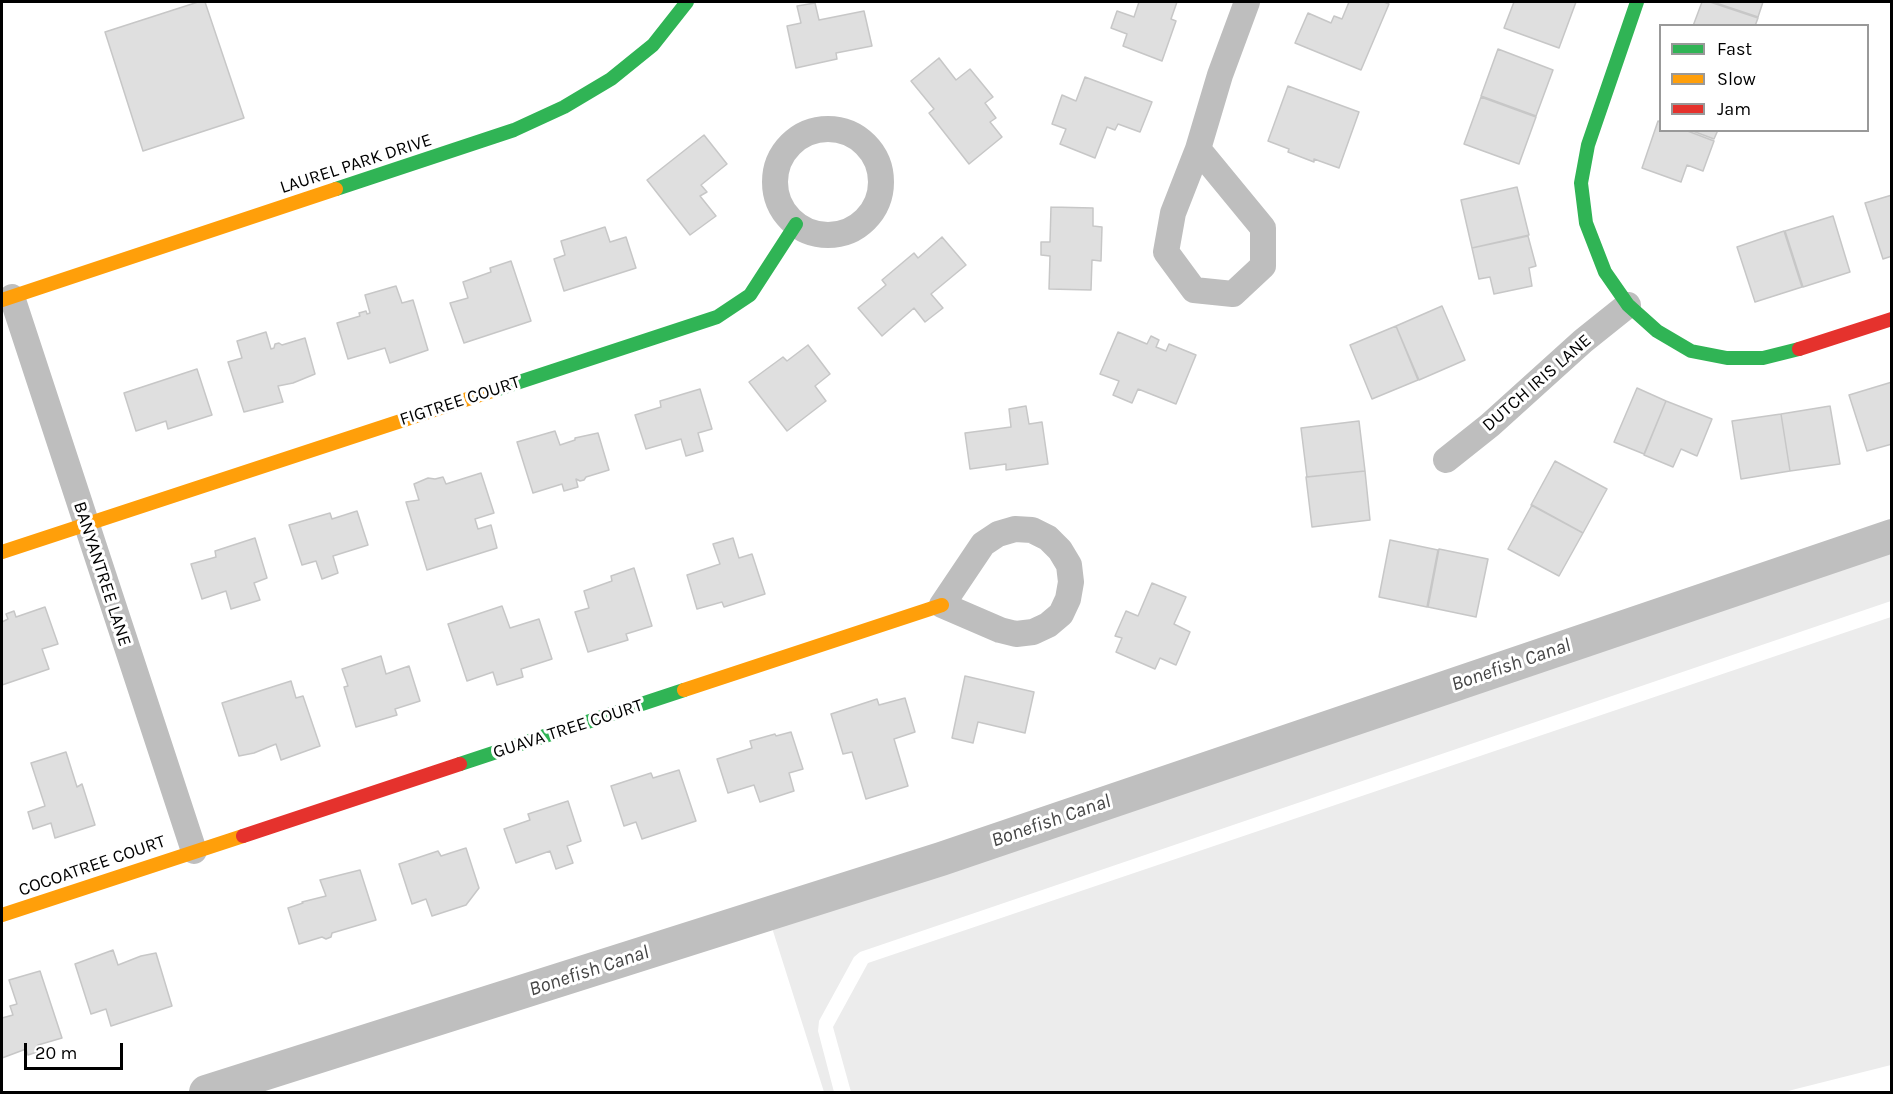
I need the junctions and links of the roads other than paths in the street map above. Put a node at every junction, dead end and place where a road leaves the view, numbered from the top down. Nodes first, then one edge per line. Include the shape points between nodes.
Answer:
1 (687, 2) edge
2 (1247, 2) edge
3 (1637, 2) edge
4 (1198, 149) junction
5 (795, 224) junction
6 (7, 299) edge
7 (1628, 305) junction
8 (1892, 319) edge
9 (1446, 460) dead end
10 (85, 525) junction
11 (2, 552) edge
12 (942, 604) junction
13 (194, 851) junction
14 (2, 915) edge

1 - 6 street, LAUREL PARK DRIVE via 653,45 610,79 564,107 514,130
2 - 4 street
3 - 7 street via 1588,145 1581,183 1586,223 1605,272
4 - 4 street via 1173,213 1166,252 1194,290 1233,294 1263,266 1263,228
5 - 5 street via 810,232 843,233 871,214 880,190 879,165 860,139 843,131 807,133 781,157 775,175 776,193
5 - 10 street, FIGTREE COURT via 750,295 717,317
6 - 10 street, BANYANTREE LANE
7 - 8 street via 1657,331 1691,351 1727,358 1763,358 1797,350
7 - 9 street, DUTCH IRIS LANE
10 - 11 street, FIGTREE COURT
10 - 13 street, BANYANTREE LANE
12 - 12 street via 1000,630 1016,634 1033,632 1061,614 1071,582 1069,566 1048,538 1015,529 998,534 983,544
12 - 13 street, GUAVA TREE COURT
13 - 14 street, COCOATREE COURT

